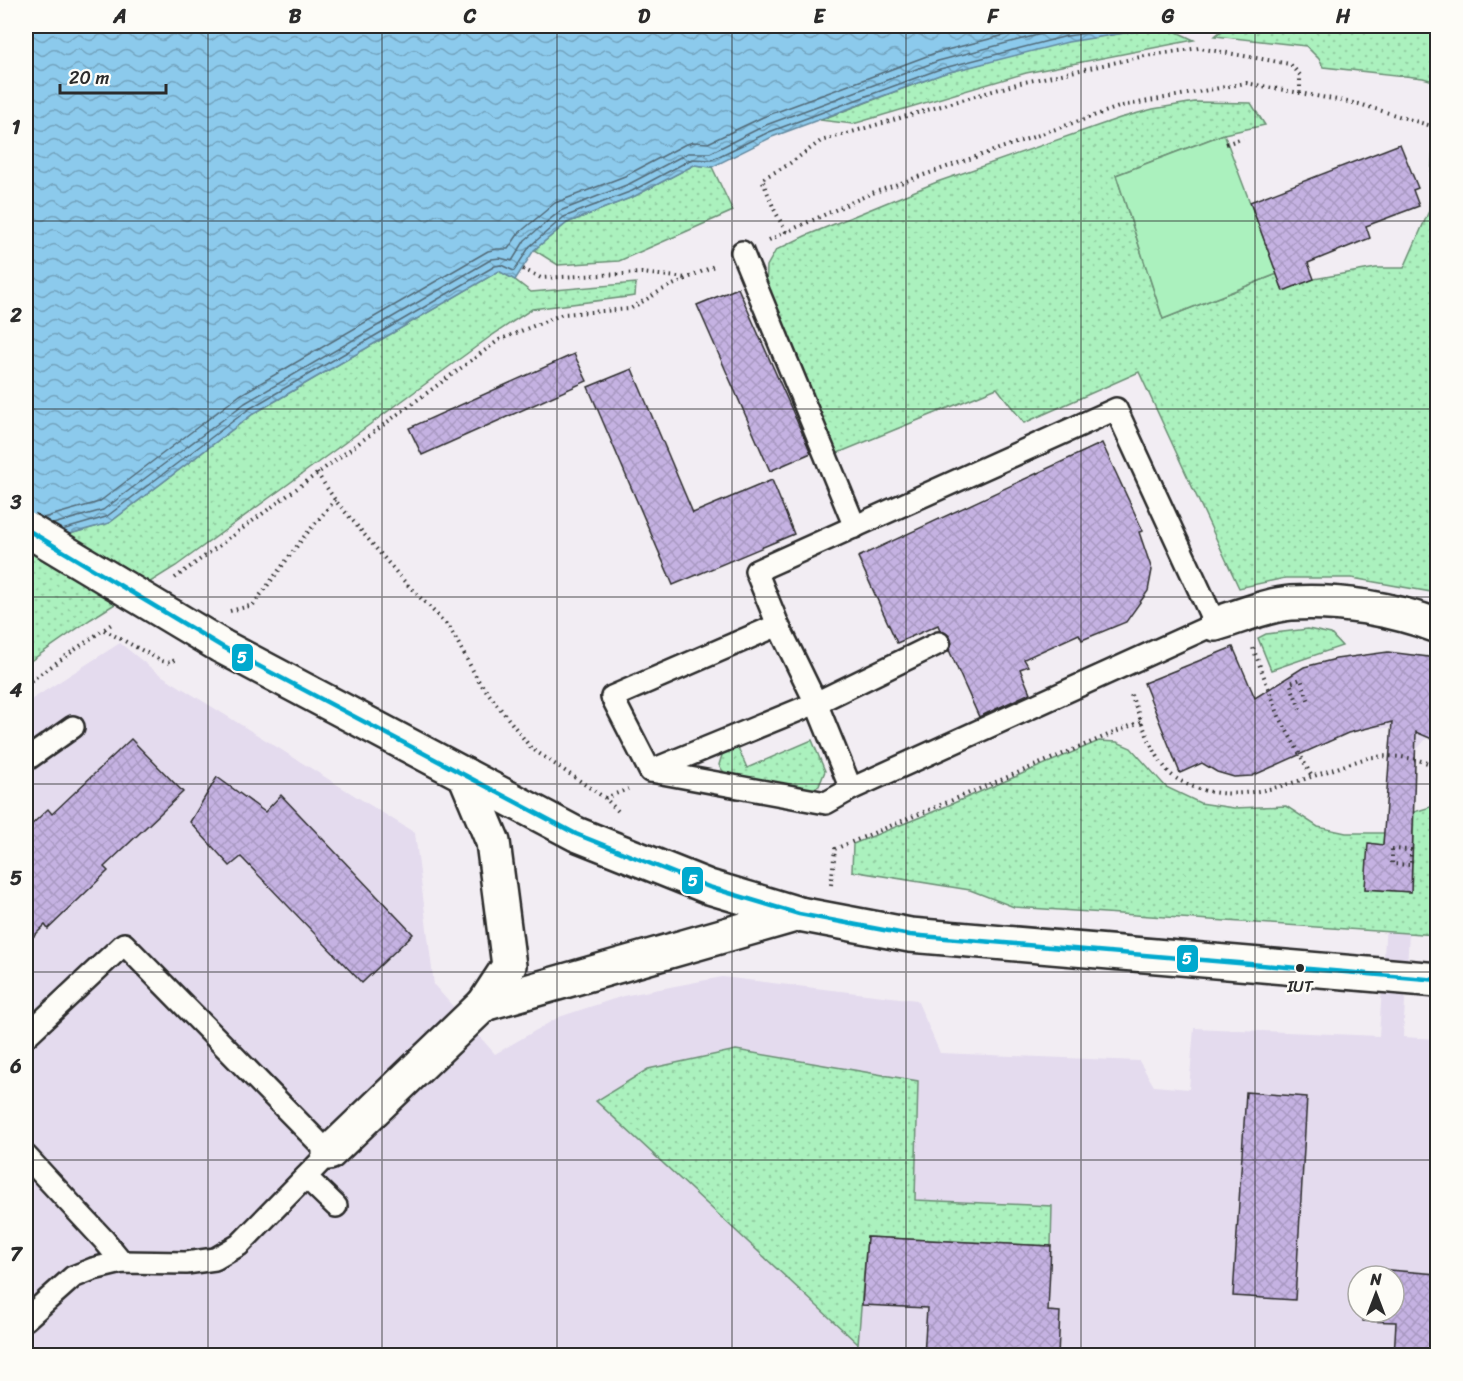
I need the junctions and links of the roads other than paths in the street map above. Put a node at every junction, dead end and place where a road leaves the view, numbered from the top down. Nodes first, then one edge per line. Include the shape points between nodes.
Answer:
1 (742, 252) road end
2 (855, 527) junction
3 (26, 529) edge
4 (1215, 624) junction
5 (778, 625) junction
6 (1437, 626) edge
7 (939, 643) dead end
8 (816, 703) junction
9 (73, 727) dead end
10 (26, 760) edge
11 (650, 771) junction
12 (465, 775) junction
13 (851, 789) junction
14 (799, 914) junction
15 (1437, 980) edge
16 (484, 1004) junction
17 (26, 1036) edge
18 (329, 1153) junction
19 (26, 1156) edge
20 (306, 1177) junction
21 (336, 1206) dead end
22 (122, 1262) junction
23 (26, 1319) edge

1 - 2 lane
2 - 4 lane via 1116,409
2 - 5 lane via 756,571
3 - 12 main road, bridge via 221,630
4 - 6 main road via 1291,603 1383,610
4 - 13 lane
5 - 8 lane
5 - 11 lane via 612,698
7 - 8 lane
8 - 11 lane
8 - 13 lane
9 - 10 lane
11 - 13 lane via 826,803
12 - 14 main road via 576,834 709,887
12 - 16 main road via 493,842 509,966
14 - 15 main road via 910,934
14 - 16 main road
16 - 18 main road
17 - 18 lane via 124,944
18 - 20 lane
19 - 22 lane
20 - 21 lane
20 - 22 lane via 239,1245 215,1259 186,1263
22 - 23 lane via 73,1276

